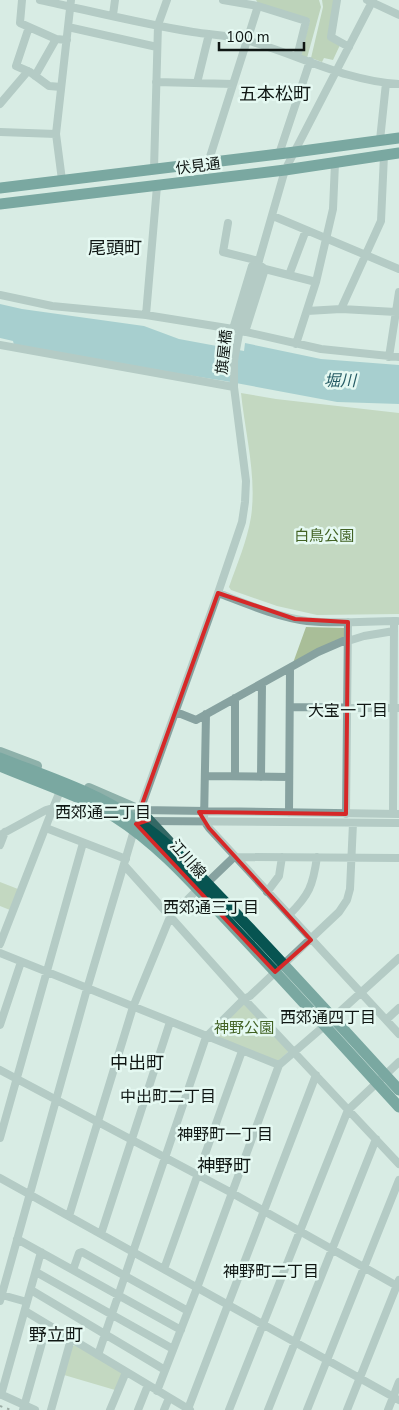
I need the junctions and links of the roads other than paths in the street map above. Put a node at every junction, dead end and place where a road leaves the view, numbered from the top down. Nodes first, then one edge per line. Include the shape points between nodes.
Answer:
1 (22, 0) edge
2 (40, 0) edge
3 (115, 0) edge
4 (167, 0) edge
5 (223, 0) edge
6 (337, 0) edge
7 (370, 1) edge
8 (70, 3) edge
9 (258, 6) junction
10 (113, 15) junction
11 (399, 16) edge
12 (158, 25) junction
13 (29, 27) junction
14 (68, 27) junction
15 (209, 34) junction
16 (56, 39) junction
17 (67, 40) junction
18 (247, 40) junction
19 (157, 47) junction
20 (350, 47) junction
21 (297, 57) junction
22 (310, 61) junction
23 (337, 71) junction
24 (31, 73) junction
25 (156, 82) junction
26 (197, 83) junction
27 (386, 83) junction
28 (233, 84) junction
29 (399, 84) edge
30 (61, 87) junction
31 (0, 104) edge
32 (0, 132) edge
33 (56, 134) junction
34 (399, 138) edge
35 (380, 140) junction
36 (295, 152) junction
37 (399, 153) edge
38 (279, 154) junction
39 (384, 155) junction
40 (208, 163) junction
41 (334, 163) junction
42 (154, 169) junction
43 (285, 170) junction
44 (62, 180) junction
45 (157, 186) junction
46 (0, 188) edge
47 (0, 204) edge
48 (273, 216) junction
49 (228, 222) dead end
50 (306, 230) junction
51 (326, 238) junction
52 (365, 255) junction
53 (259, 265) junction
54 (399, 269) edge
55 (289, 275) junction
56 (316, 282) junction
57 (399, 292) edge
58 (0, 295) edge
59 (341, 309) junction
60 (307, 311) junction
61 (396, 312) junction
62 (146, 315) junction
63 (233, 329) junction
64 (246, 332) junction
65 (296, 344) junction
66 (0, 345) edge
67 (389, 356) junction
68 (399, 357) edge
69 (234, 385) junction
70 (218, 593) junction
71 (396, 621) edge
72 (348, 622) junction
73 (394, 631) junction
74 (348, 640) junction
75 (290, 668) junction
76 (262, 684) junction
77 (235, 698) junction
78 (290, 706) junction
79 (347, 706) junction
80 (396, 708) edge
81 (176, 712) junction
82 (206, 714) junction
83 (0, 752) edge
84 (0, 758) edge
85 (0, 767) edge
86 (205, 776) junction
87 (235, 776) junction
88 (262, 776) junction
89 (289, 777) junction
90 (60, 791) junction
91 (53, 808) junction
92 (140, 810) junction
93 (205, 812) junction
94 (289, 813) junction
95 (346, 814) junction
96 (396, 814) edge
97 (149, 820) junction
98 (204, 821) junction
99 (353, 823) junction
100 (399, 823) edge
101 (136, 824) junction
102 (46, 828) junction
103 (2, 834) edge
104 (84, 843) junction
105 (0, 845) edge
106 (234, 857) junction
107 (282, 857) junction
108 (352, 857) junction
109 (317, 858) junction
110 (399, 858) edge
111 (125, 862) junction
112 (208, 882) junction
113 (196, 891) junction
114 (267, 892) junction
115 (289, 915) junction
116 (170, 917) junction
117 (311, 940) junction
118 (0, 944) edge
119 (0, 953) edge
120 (399, 958) edge
121 (21, 962) junction
122 (284, 963) junction
123 (47, 972) junction
124 (273, 974) junction
125 (87, 988) junction
126 (360, 993) junction
127 (244, 999) junction
128 (303, 1002) junction
129 (133, 1007) junction
130 (399, 1008) edge
131 (334, 1018) junction
132 (386, 1020) junction
133 (170, 1022) junction
134 (0, 1025) edge
135 (323, 1027) junction
136 (399, 1034) edge
137 (206, 1037) junction
138 (242, 1050) junction
139 (293, 1051) junction
140 (399, 1062) edge
141 (279, 1065) junction
142 (0, 1070) edge
143 (387, 1073) junction
144 (316, 1075) junction
145 (17, 1078) junction
146 (375, 1084) junction
147 (399, 1086) edge
148 (399, 1090) edge
149 (399, 1096) edge
150 (57, 1098) junction
151 (399, 1107) edge
152 (348, 1110) junction
153 (399, 1111) edge
154 (98, 1120) junction
155 (0, 1138) edge
156 (131, 1138) junction
157 (376, 1140) junction
158 (165, 1156) junction
159 (399, 1164) edge
160 (198, 1174) junction
161 (0, 1178) edge
162 (399, 1180) edge
163 (232, 1193) junction
164 (30, 1194) junction
165 (264, 1211) junction
166 (69, 1216) junction
167 (300, 1230) junction
168 (101, 1234) junction
169 (17, 1239) junction
170 (332, 1249) junction
171 (41, 1252) junction
172 (132, 1252) junction
173 (364, 1267) junction
174 (164, 1269) junction
175 (73, 1270) junction
176 (36, 1272) junction
177 (124, 1276) junction
178 (398, 1284) edge
179 (197, 1288) junction
180 (30, 1290) junction
181 (118, 1295) junction
182 (1, 1297) edge
183 (27, 1302) junction
184 (228, 1305) junction
185 (25, 1311) junction
186 (188, 1311) junction
187 (112, 1314) junction
188 (262, 1324) junction
189 (47, 1325) junction
190 (181, 1330) junction
191 (105, 1334) junction
192 (72, 1339) junction
193 (295, 1342) junction
194 (173, 1349) junction
195 (98, 1355) junction
196 (327, 1360) junction
197 (165, 1370) junction
198 (126, 1372) junction
199 (360, 1378) junction
200 (399, 1382) edge
201 (148, 1385) junction
202 (157, 1391) junction
203 (1, 1395) edge
204 (169, 1398) junction
205 (396, 1398) edge
206 (24, 1408) edge
207 (35, 1410) edge
208 (51, 1410) edge
209 (110, 1410) edge
210 (138, 1410) edge
211 (164, 1410) edge
212 (189, 1410) edge
213 (229, 1410) edge
214 (268, 1410) edge
215 (307, 1410) edge
216 (347, 1410) edge
217 (388, 1410) edge

1 - 13 street via 20,23
2 - 8 street
3 - 10 street
4 - 12 street
5 - 9 street
6 - 20 street via 331,38
7 - 11 street
7 - 20 street
8 - 10 street
8 - 14 street
9 - 18 street
9 - 21 street via 306,21
10 - 12 street
12 - 15 street
12 - 19 street
13 - 16 street
13 - 24 street via 16,66
14 - 17 street
14 - 19 street
15 - 18 street
15 - 26 street
16 - 17 street
16 - 24 street
17 - 30 street
18 - 21 street
18 - 28 street
19 - 25 street
20 - 23 street
21 - 22 street
22 - 23 street
22 - 38 street
23 - 27 street
23 - 36 street
24 - 30 street via 49,86
24 - 31 street
25 - 26 street
25 - 42 street
26 - 28 street
27 - 29 street
27 - 35 street
28 - 40 street
30 - 33 street
32 - 33 street
33 - 44 street
34 - 35 highway, 伏見通
35 - 36 highway, 伏見通
36 - 38 highway, 伏見通
36 - 43 street
37 - 39 highway, 伏見通
38 - 40 highway, 伏見通
39 - 41 highway, 伏見通
39 - 52 street via 381,221
40 - 42 highway, 伏見通
41 - 43 highway, 伏見通
41 - 51 street via 333,209
42 - 44 highway, 伏見通
43 - 45 highway, 伏見通
43 - 48 street
44 - 46 highway, 伏見通
45 - 47 highway, 伏見通
45 - 62 street
48 - 50 street
48 - 53 street
49 - 53 street via 222,252
50 - 51 street
50 - 55 street
51 - 52 street
51 - 56 street
52 - 54 street
52 - 59 street
53 - 55 street
53 - 63 street
53 - 64 street
53 - 69 street, 旗屋橋 via 241,323 234,361
55 - 56 street
56 - 60 street
57 - 61 street
58 - 62 street via 52,306
59 - 60 street
59 - 61 street
60 - 65 street
61 - 67 street
62 - 63 street
63 - 64 street
64 - 65 street
65 - 67 street
66 - 69 street
67 - 68 street
69 - 70 street, 旗屋橋 via 245,462 246,502 238,539
70 - 72 street via 295,619
70 - 81 street, 旗屋橋
71 - 72 street
71 - 73 street
72 - 74 street
73 - 74 street
73 - 80 street
74 - 75 street
74 - 79 street
75 - 76 street
75 - 78 street
76 - 77 street
76 - 88 street
77 - 82 street
77 - 87 street
78 - 79 street
78 - 89 street
79 - 80 street
79 - 95 street
80 - 96 street
81 - 82 street via 196,720
81 - 92 street, 旗屋橋
82 - 86 street
83 - 92 main road, 江川線
84 - 148 highway via 97,797 162,839
85 - 90 main road, 江川線
85 - 128 highway via 93,805 143,837 179,870
86 - 87 street
86 - 93 street
87 - 88 street
88 - 89 street
89 - 94 street
90 - 91 street
90 - 101 main road, 江川線
91 - 102 street
91 - 103 street
92 - 93 street
92 - 97 main road, 江川線
92 - 101 street, 旗屋橋
93 - 94 street
93 - 98 street
94 - 95 street
95 - 96 street
97 - 98 street
97 - 101 street
97 - 112 main road, 江川線
98 - 99 street
98 - 106 street
99 - 100 street
99 - 108 street
101 - 111 street, 旗屋橋
101 - 113 main road, 江川線
102 - 104 street
102 - 118 street
103 - 105 street
104 - 111 street
104 - 123 street
106 - 107 street
106 - 112 street
106 - 114 street
107 - 109 street
107 - 114 street via 278,876
108 - 109 street
108 - 110 street
108 - 117 street via 347,900
109 - 115 street via 310,889
111 - 116 street
111 - 125 street, 旗屋橋
112 - 122 main road, 江川線
113 - 116 street
113 - 124 main road, 江川線
114 - 115 street
115 - 117 street
116 - 127 street
116 - 129 street
117 - 122 street
117 - 126 street
119 - 121 street
120 - 126 street
121 - 123 street
121 - 134 street
122 - 124 street
122 - 131 main road, 江川線
123 - 125 street
123 - 145 street
124 - 127 street
124 - 135 main road, 江川線
125 - 129 street
125 - 150 street, 旗屋橋
126 - 131 street
126 - 132 street
127 - 137 street
127 - 139 street
128 - 149 highway via 311,1004
128 - 151 highway
129 - 133 street
129 - 154 street
130 - 132 street
131 - 143 main road, 江川線
132 - 136 street
133 - 137 street
133 - 156 street
135 - 139 street
135 - 146 main road, 江川線
137 - 138 street
137 - 158 street
138 - 141 street
138 - 160 street
139 - 141 street
139 - 144 street
140 - 143 street
141 - 163 street
142 - 145 street
143 - 146 street
143 - 147 main road, 江川線
144 - 152 street
144 - 165 street
145 - 150 street
145 - 155 street
146 - 152 street
146 - 153 main road, 江川線
150 - 154 street
150 - 164 street, 旗屋橋
152 - 157 street
152 - 167 street
154 - 156 street
154 - 166 street
156 - 158 street
156 - 168 street
157 - 159 street
157 - 170 street
158 - 160 street
158 - 172 street
160 - 163 street
160 - 174 street
161 - 164 street
162 - 173 street
163 - 165 street
163 - 179 street
164 - 166 street
164 - 169 street, 旗屋橋
165 - 167 street
165 - 184 street
166 - 168 street
167 - 170 street
167 - 188 street
168 - 172 street
169 - 171 street
169 - 182 street, 旗屋橋
170 - 173 street
170 - 193 street
171 - 175 street
171 - 176 street
172 - 174 street
172 - 177 street
173 - 178 street
173 - 196 street
174 - 179 street
175 - 177 street via 82,1252
175 - 181 street
176 - 180 street
176 - 187 street
177 - 181 street
177 - 186 street
178 - 199 street
179 - 184 street
179 - 186 street
180 - 183 street
180 - 191 street
181 - 187 street
181 - 190 street
182 - 183 street
183 - 185 street
184 - 188 street
184 - 212 street
185 - 189 street
185 - 203 street
186 - 190 street
187 - 191 street
187 - 194 street
188 - 193 street
188 - 213 street
189 - 192 street
189 - 206 street
190 - 194 street
191 - 195 street
191 - 197 street
192 - 195 street
192 - 208 street
193 - 196 street
193 - 214 street
194 - 197 street
195 - 198 street
196 - 199 street
196 - 215 street
197 - 202 street
198 - 201 street
198 - 209 street
199 - 205 street
199 - 216 street
200 - 205 street
201 - 202 street
201 - 210 street
202 - 204 street
203 - 206 street
204 - 211 street
204 - 212 street
205 - 217 street
206 - 207 street

